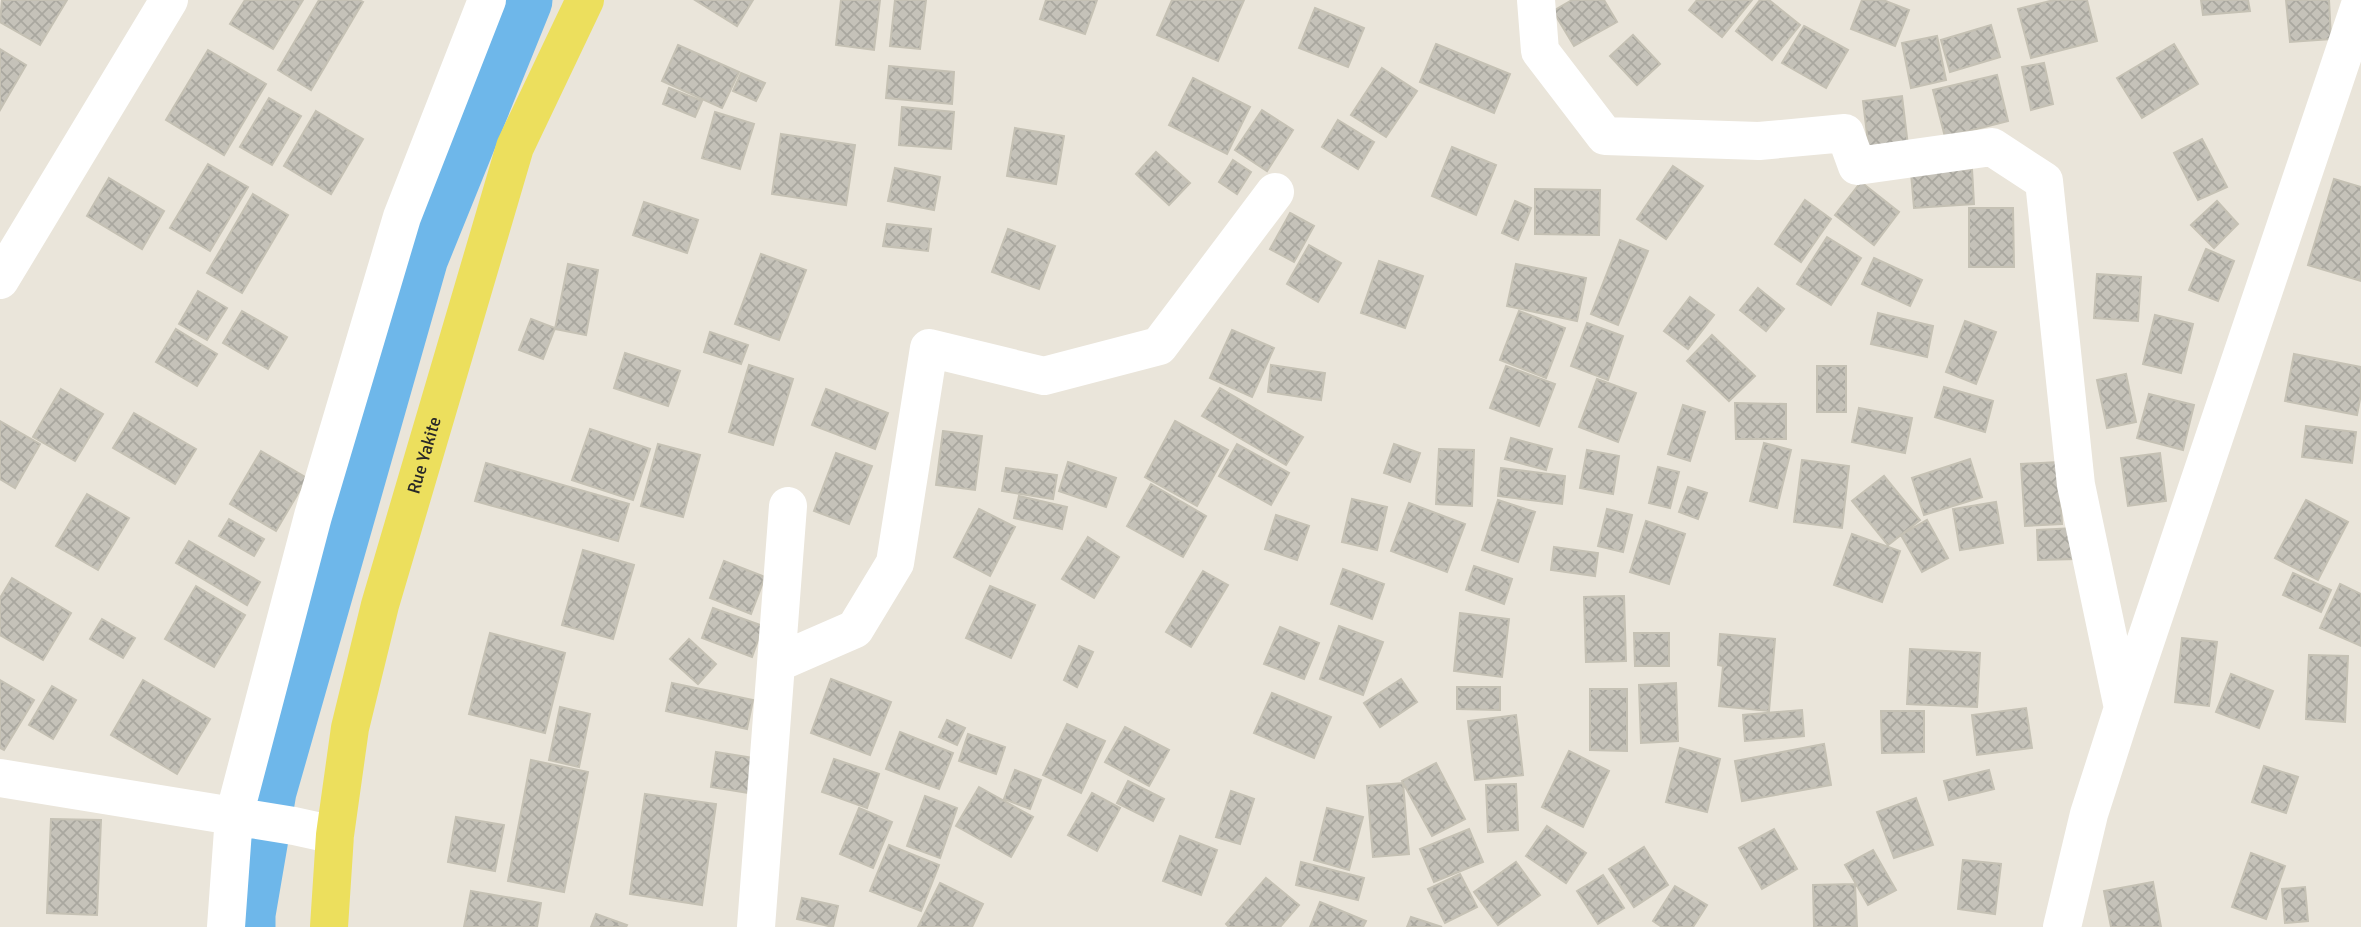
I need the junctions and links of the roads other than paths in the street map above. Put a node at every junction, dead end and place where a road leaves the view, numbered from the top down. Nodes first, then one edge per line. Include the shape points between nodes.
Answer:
1 (169, 0) edge
2 (487, 0) edge
3 (585, 0) edge
4 (1536, 0) edge
5 (2361, 2) edge
6 (1275, 192) dead end
7 (0, 280) edge
8 (788, 506) dead end
9 (776, 663) junction
10 (2123, 708) junction
11 (0, 778) edge
12 (239, 817) junction
13 (335, 835) junction
14 (226, 927) edge
15 (329, 927) edge
16 (756, 927) edge
17 (2062, 927) edge

1 - 7 street
2 - 12 street via 402,217 313,516
3 - 13 main road, Rue Yakite via 515,147 380,605 350,728
4 - 10 street via 1540,51 1605,136 1759,141 1845,133 1857,166 1992,147 2044,181 2076,485
5 - 10 street
6 - 9 street via 1159,346 1044,376 929,348 895,563 855,629
8 - 9 street
9 - 16 street
10 - 17 street via 2089,814
11 - 12 street
12 - 13 street
12 - 14 street
13 - 15 main road, Rue Yakite

